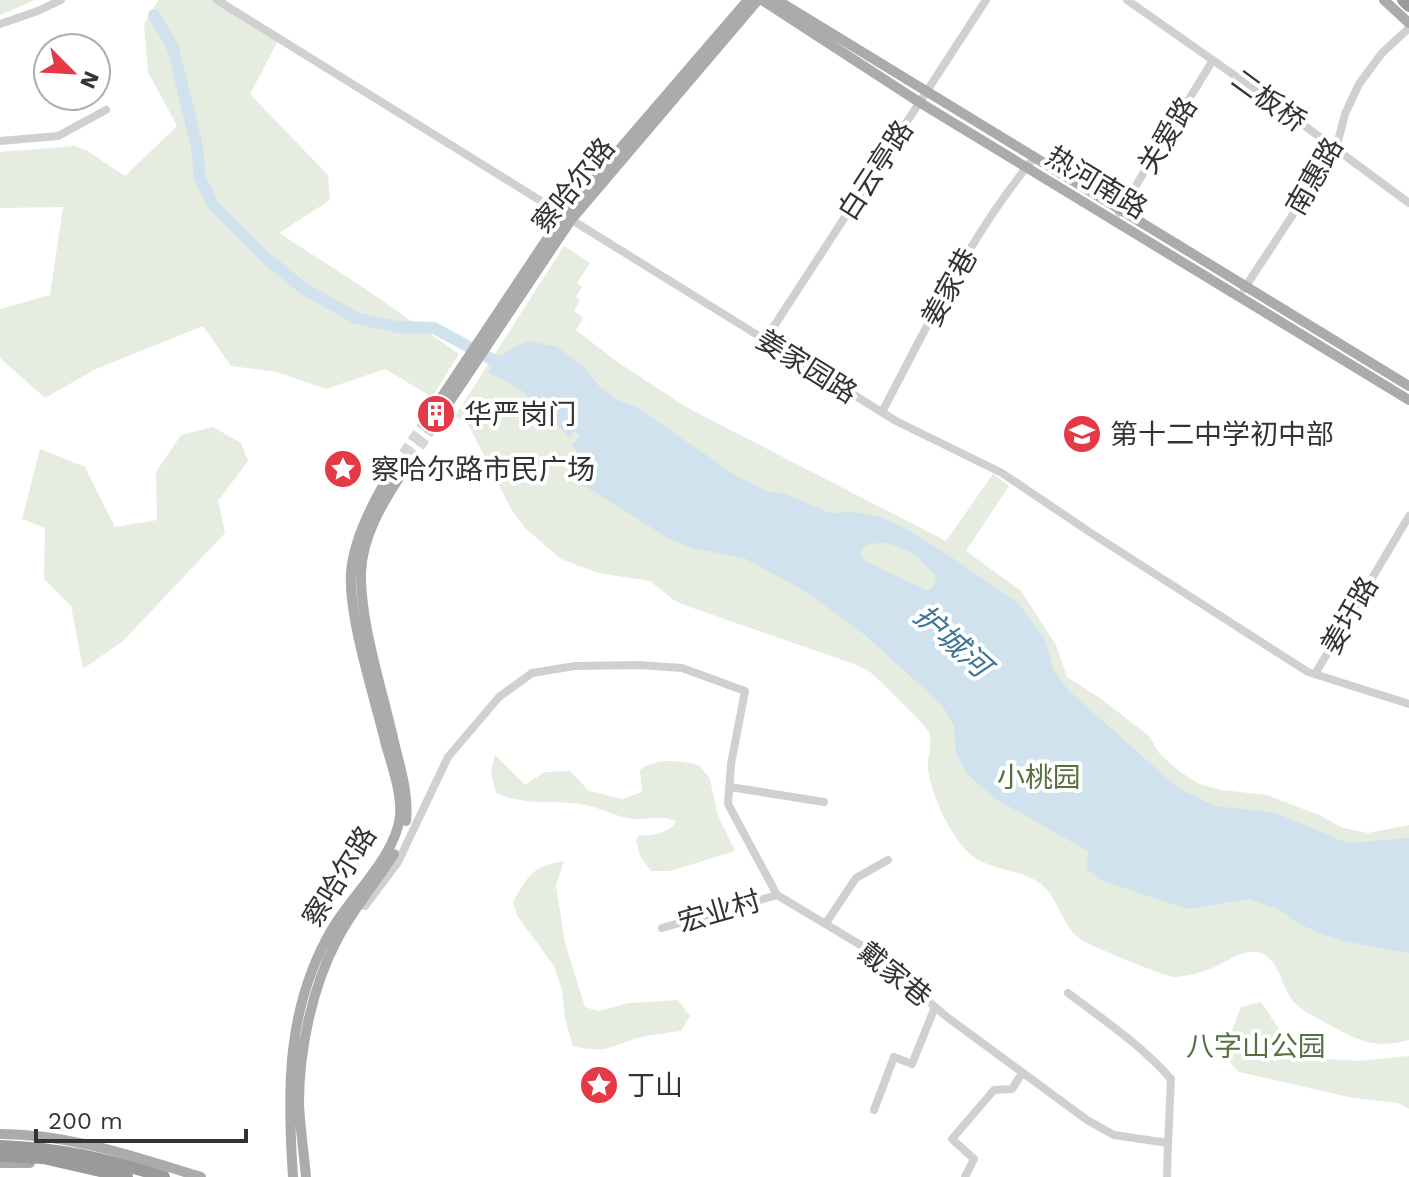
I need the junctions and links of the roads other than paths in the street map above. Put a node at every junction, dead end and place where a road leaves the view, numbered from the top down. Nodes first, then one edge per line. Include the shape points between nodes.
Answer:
1 (61, 0) edge
2 (217, 0) edge
3 (748, 0) edge
4 (760, 0) edge
5 (777, 0) edge
6 (986, 0) edge
7 (1127, 0) edge
8 (1384, 0) edge
9 (1403, 0) edge
10 (1409, 6) edge
11 (0, 24) edge
12 (1409, 26) edge
13 (1213, 60) junction
14 (927, 91) junction
15 (919, 102) junction
16 (102, 112) edge
17 (0, 141) edge
18 (1336, 149) junction
19 (1035, 157) junction
20 (1027, 167) junction
21 (1409, 203) edge
22 (1120, 209) junction
23 (567, 218) junction
24 (1114, 220) junction
25 (1246, 286) junction
26 (1240, 297) junction
27 (765, 340) junction
28 (1409, 386) edge
29 (1409, 400) edge
30 (437, 411) tunnel mouth
31 (882, 412) junction
32 (399, 469) tunnel mouth
33 (1409, 516) edge
34 (1315, 674) junction
35 (1409, 704) edge
36 (730, 787) junction
37 (824, 802) dead end
38 (888, 860) dead end
39 (777, 895) junction
40 (355, 901) junction
41 (826, 923) junction
42 (662, 928) dead end
43 (1068, 993) dead end
44 (935, 1007) junction
45 (1022, 1073) junction
46 (874, 1110) dead end
47 (0, 1134) edge
48 (1168, 1143) junction
49 (0, 1146) edge
50 (0, 1156) edge
51 (0, 1163) edge
52 (104, 1177) edge
53 (127, 1177) edge
54 (164, 1177) edge
55 (201, 1177) edge
56 (293, 1177) edge
57 (306, 1177) edge
58 (965, 1177) edge
59 (1167, 1177) edge

1 - 11 street
2 - 23 street, 姜家园路
3 - 23 main road, 察哈尔路
4 - 15 main road, 热河南路
4 - 23 main road, 察哈尔路
5 - 14 main road, 热河南路
6 - 14 street, 白云亭路
7 - 13 street, 二板桥
8 - 12 main road
9 - 10 highway
12 - 18 street, 南惠路 via 1359,84
13 - 18 street, 二板桥
13 - 22 street, 关爱路
14 - 15 street, 白云亭路
14 - 19 main road, 热河南路
15 - 20 main road, 热河南路
15 - 27 street, 白云亭路
16 - 17 street via 58,136
18 - 21 street, 二板桥
18 - 25 street, 南惠路
19 - 20 street, 姜家巷
19 - 22 main road, 热河南路
20 - 24 main road, 热河南路
20 - 31 street, 姜家巷 via 980,234
22 - 24 street, 关爱路
22 - 25 main road, 热河南路
23 - 27 street, 姜家园路
23 - 30 main road, 察哈尔路
24 - 26 main road, 热河南路
25 - 26 street, 南惠路
25 - 28 main road, 热河南路
26 - 29 main road, 热河南路
27 - 31 street, 姜家园路
31 - 34 street, 姜家园路 via 1002,473
32 - 40 main road, 察哈尔路 via 369,535 361,572 407,816 394,856
33 - 34 street, 姜圩路
34 - 35 street, 姜家园路
36 - 37 street
36 - 39 street via 728,804
36 - 40 street via 745,691 682,668 575,666 532,673 499,697 448,757 398,862 365,906
38 - 41 street via 856,878
39 - 41 street, 戴家巷
39 - 42 street, 宏业村
40 - 56 main road, 察哈尔路 via 320,953 300,1010 288,1102
40 - 57 main road, 察哈尔路 via 323,973 307,1031 299,1104
41 - 44 street, 戴家巷 via 864,947
43 - 48 street via 1126,1036 1171,1079
44 - 45 street, 戴家巷
44 - 46 street via 912,1064 894,1057
45 - 48 street, 戴家巷 via 1114,1135
45 - 58 street via 1012,1089 994,1090 952,1139 974,1159
47 - 55 main road via 77,1141
48 - 59 street
49 - 54 highway via 106,1159
50 - 53 highway via 43,1158
51 - 52 main road via 44,1163

